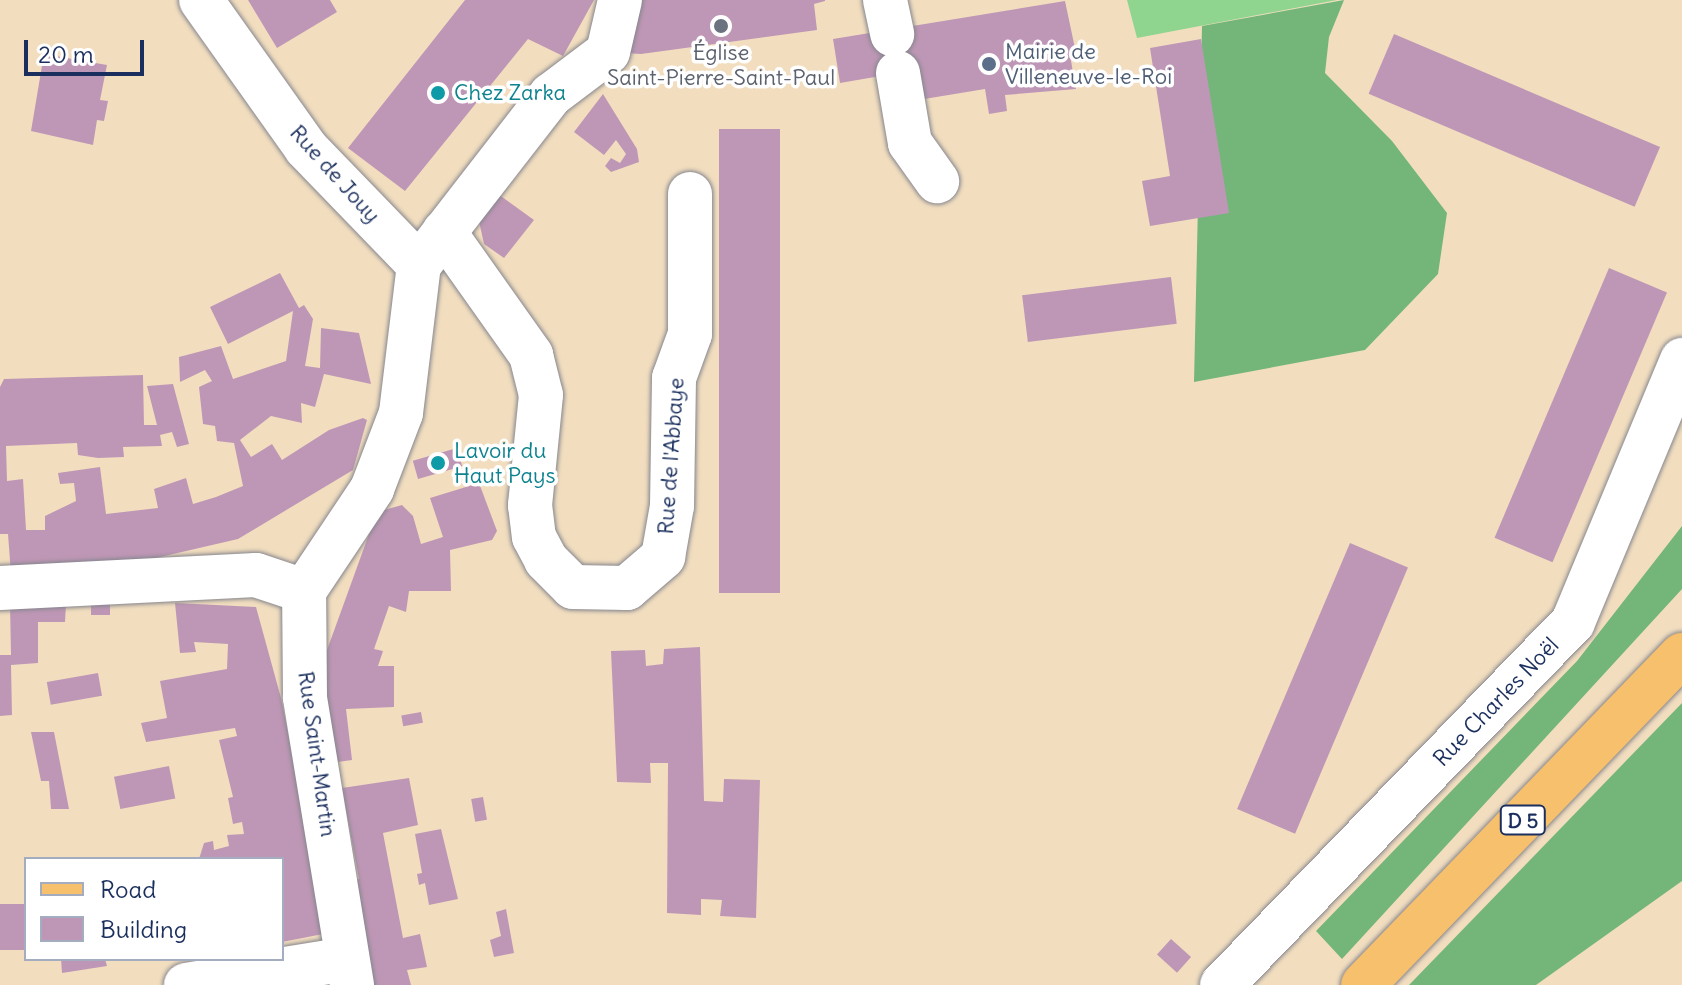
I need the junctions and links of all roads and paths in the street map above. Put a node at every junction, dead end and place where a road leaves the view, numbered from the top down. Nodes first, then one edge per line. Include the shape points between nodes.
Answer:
1 (201, 0) edge
2 (620, 0) edge
3 (892, 36) edge
4 (937, 181) dead end
5 (690, 194) dead end
6 (432, 248) junction
7 (1682, 360) edge
8 (0, 588) edge
9 (304, 591) junction
10 (1682, 655) edge
11 (349, 972) edge
12 (186, 985) edge
13 (1222, 985) edge
14 (1363, 985) edge

1 - 6 street, Rue de Jouy via 306,148
2 - 6 street via 608,52 551,95
3 - 4 street via 910,143
5 - 6 street, Rue de l'Abbaye via 690,334 674,378 672,506 663,557 627,588 573,587 540,548 530,505 541,395 531,355
6 - 9 street via 401,413 372,489
7 - 13 street, Rue Charles Noël via 1573,622
8 - 9 street via 256,575
9 - 11 street, Rue Saint-Martin via 305,697
10 - 14 main road, D 5
11 - 12 street

